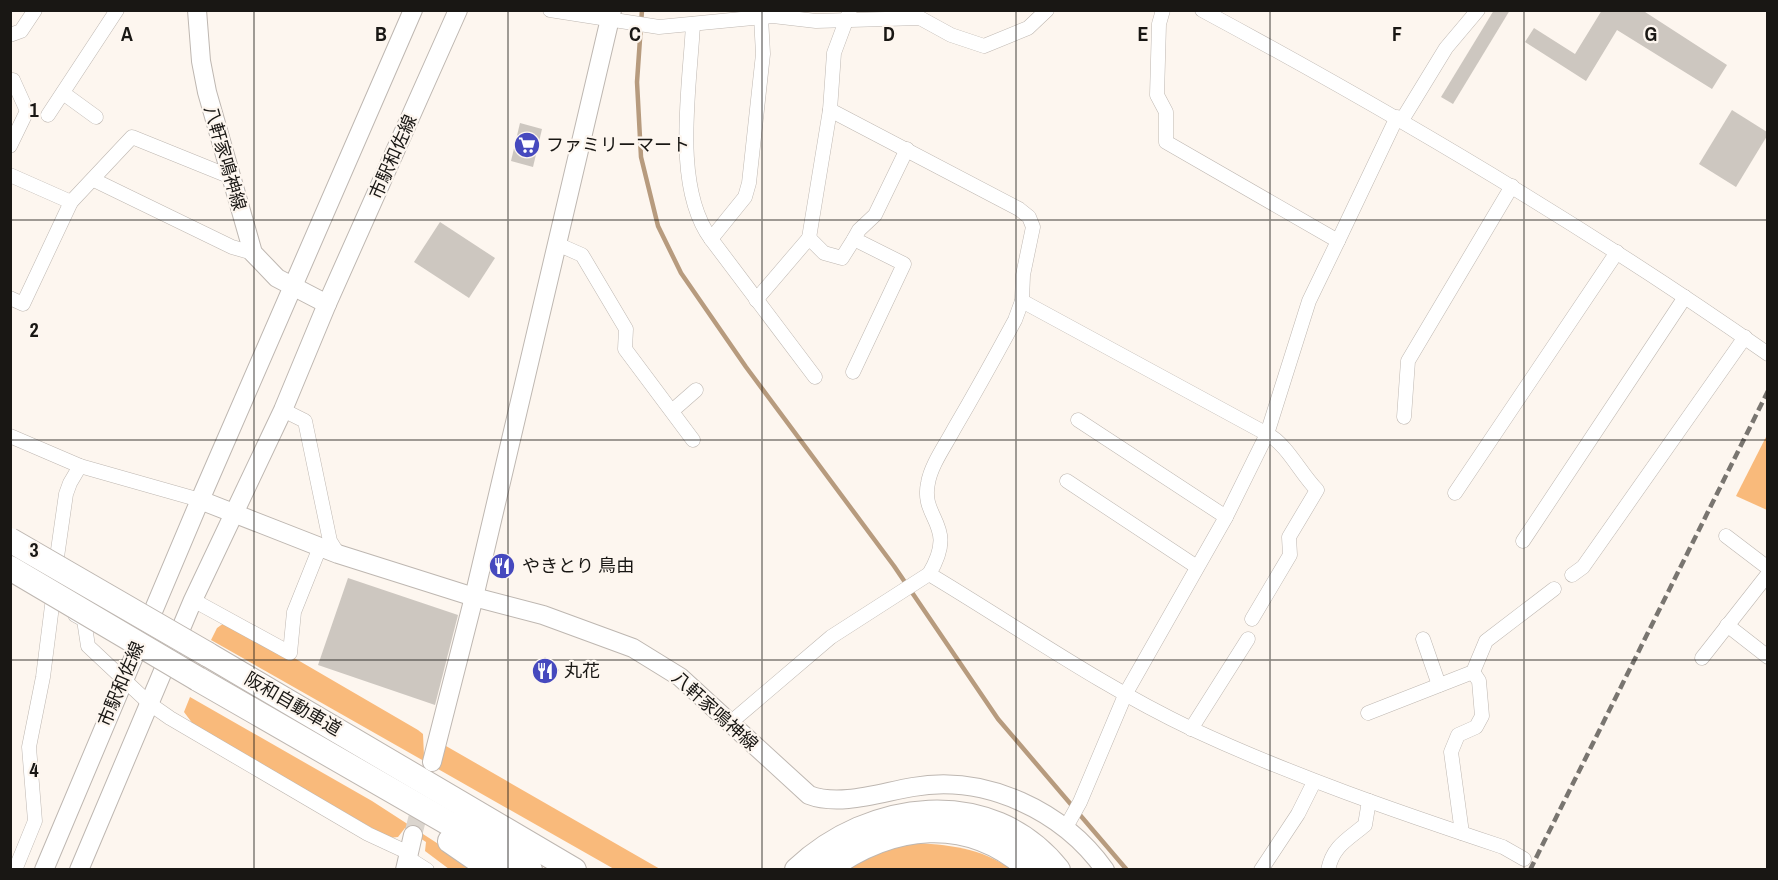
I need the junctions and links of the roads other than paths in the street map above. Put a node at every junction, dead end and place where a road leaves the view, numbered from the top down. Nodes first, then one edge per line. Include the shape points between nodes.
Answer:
1 (117, 10) edge
2 (197, 10) edge
3 (413, 10) edge
4 (458, 10) edge
5 (550, 10) edge
6 (1047, 10) edge
7 (1163, 10) edge
8 (1202, 10) edge
9 (1478, 10) edge
10 (29, 12) edge
11 (740, 15) edge
12 (847, 15) edge
13 (612, 16) edge
14 (761, 17) junction
15 (693, 24) junction
16 (10, 35) edge
17 (10, 82) edge
18 (63, 93) junction
19 (830, 110) junction
20 (48, 115) dead end
21 (96, 117) dead end
22 (1400, 119) junction
23 (10, 146) edge
24 (908, 149) junction
25 (10, 175) edge
26 (231, 177) junction
27 (94, 180) junction
28 (1512, 186) junction
29 (71, 202) junction
30 (809, 238) junction
31 (711, 239) junction
32 (854, 239) junction
33 (1338, 241) junction
34 (557, 244) junction
35 (1617, 252) junction
36 (253, 253) junction
37 (293, 285) junction
38 (1685, 297) junction
39 (10, 298) edge
40 (756, 300) junction
41 (1022, 301) junction
42 (327, 304) junction
43 (1745, 338) junction
44 (1767, 354) edge
45 (853, 372) dead end
46 (815, 377) dead end
47 (696, 390) dead end
48 (283, 411) junction
49 (672, 411) junction
50 (1404, 417) dead end
51 (1078, 420) dead end
52 (1267, 434) junction
53 (10, 436) edge
54 (693, 440) dead end
55 (80, 466) junction
56 (1067, 481) dead end
57 (1455, 493) dead end
58 (200, 500) junction
59 (235, 514) junction
60 (1227, 517) junction
61 (1726, 536) dead end
62 (10, 540) edge
63 (1522, 541) dead end
64 (320, 547) junction
65 (338, 554) junction
66 (1197, 567) junction
67 (10, 568) edge
68 (929, 574) junction
69 (1767, 574) edge
70 (1572, 575) dead end
71 (1554, 589) dead end
72 (474, 597) junction
73 (193, 600) junction
74 (53, 602) junction
75 (1252, 619) dead end
76 (1727, 625) junction
77 (1248, 639) dead end
78 (1423, 639) dead end
79 (1767, 657) edge
80 (1702, 658) dead end
81 (1473, 672) junction
82 (124, 678) junction
83 (1439, 685) junction
84 (1126, 693) junction
85 (150, 704) junction
86 (1368, 713) dead end
87 (730, 723) junction
88 (1191, 729) junction
89 (432, 762) dead end
90 (1314, 782) junction
91 (392, 790) junction
92 (1369, 801) junction
93 (1069, 822) junction
94 (513, 832) junction
95 (1462, 833) junction
96 (414, 835) tunnel mouth
97 (1524, 859) dead end
98 (407, 860) edge
99 (15, 870) edge
100 (44, 870) edge
101 (79, 870) edge
102 (427, 870) edge
103 (492, 870) edge
104 (530, 870) edge
105 (574, 870) edge
106 (584, 870) edge
107 (797, 870) edge
108 (826, 870) edge
109 (1031, 870) edge
110 (1058, 870) edge
111 (1105, 870) edge
112 (1260, 870) edge
113 (1328, 870) edge

1 - 18 street
2 - 26 street, 八軒家鳴神線 via 207,92
3 - 37 street
4 - 42 street, 市駅和佐線
5 - 13 street
6 - 12 street via 1028,28 984,46 951,35 920,18
7 - 33 street via 1159,24 1157,95 1166,112 1166,142
8 - 22 street
9 - 22 street via 1446,48
10 - 16 street via 21,31
11 - 14 street
11 - 15 street
12 - 14 street
12 - 19 street via 834,53
13 - 15 street via 660,27
13 - 34 street
14 - 31 street via 763,54 749,183 745,197
15 - 31 street via 686,170 700,224
17 - 23 street via 13,80 27,111
18 - 20 street
18 - 21 street
19 - 24 street
19 - 30 street
22 - 28 street
22 - 33 street
24 - 32 street via 875,215
24 - 41 street via 1029,217 1033,227
25 - 29 street
26 - 27 street via 132,137
26 - 36 street, 八軒家鳴神線
27 - 29 street
27 - 36 street via 232,247
28 - 35 street
28 - 50 street via 1408,361
29 - 39 street via 23,304
30 - 32 street via 825,253 842,258
30 - 40 street
31 - 40 street
32 - 45 street via 904,264
33 - 52 street via 1309,301
34 - 49 street via 582,255 626,328 625,349
34 - 72 street
35 - 38 street
35 - 57 street
36 - 37 street, 八軒家鳴神線 via 277,278
37 - 42 street, 八軒家鳴神線
37 - 58 street
38 - 43 street
38 - 63 street
40 - 46 street
41 - 52 street
41 - 68 street via 928,482 927,496 942,536 938,559
42 - 48 street
43 - 44 street
43 - 70 street via 1583,567
47 - 49 street
48 - 59 street
48 - 65 street via 305,421 330,541
49 - 54 street
51 - 60 street
52 - 60 street
52 - 75 street via 1278,440 1317,490 1289,537 1290,555
53 - 55 street
55 - 58 street
55 - 74 street via 70,483 63,510
56 - 66 street
58 - 59 street, 八軒家鳴神線
58 - 82 street, 市駅和佐線
59 - 64 street, 八軒家鳴神線
59 - 73 street, 市駅和佐線
60 - 66 street
61 - 69 street
62 - 94 highway, 阪和自動車道, bridge
64 - 65 street, 八軒家鳴神線
64 - 73 street via 294,612 290,653
65 - 72 street, 八軒家鳴神線
66 - 84 street
67 - 91 highway, 阪和自動車道, bridge
68 - 84 street
68 - 87 street via 831,637
69 - 76 street
71 - 81 street via 1486,641
72 - 87 street, 八軒家鳴神線 via 543,615 633,648 680,676
72 - 89 street
73 - 85 street, 市駅和佐線
74 - 82 street via 84,620 88,646
74 - 99 street via 29,747 35,821
76 - 79 street
76 - 80 street
77 - 88 street
78 - 83 street
81 - 83 street
81 - 95 street via 1479,681 1482,716 1476,727 1458,735 1451,752
82 - 85 street
82 - 100 street, 市駅和佐線
83 - 86 street
84 - 88 street
84 - 93 street
85 - 98 street
85 - 101 street, 市駅和佐線
87 - 93 street, 八軒家鳴神線 via 804,792 815,797 859,797 931,784 963,785 1011,798
88 - 90 street
90 - 92 street
90 - 112 street via 1298,814
91 - 103 highway via 431,829
91 - 104 highway, 阪和自動車道
92 - 95 street
92 - 113 street via 1365,825 1331,855
93 - 111 street, 八軒家鳴神線
94 - 105 highway, 阪和自動車道
94 - 106 highway
95 - 97 street via 1503,846
96 - 98 street
98 - 102 street
107 - 110 highway via 852,830 888,817 922,812 965,814 1004,827 1041,852
108 - 109 highway via 876,840 931,829 963,833 993,843

